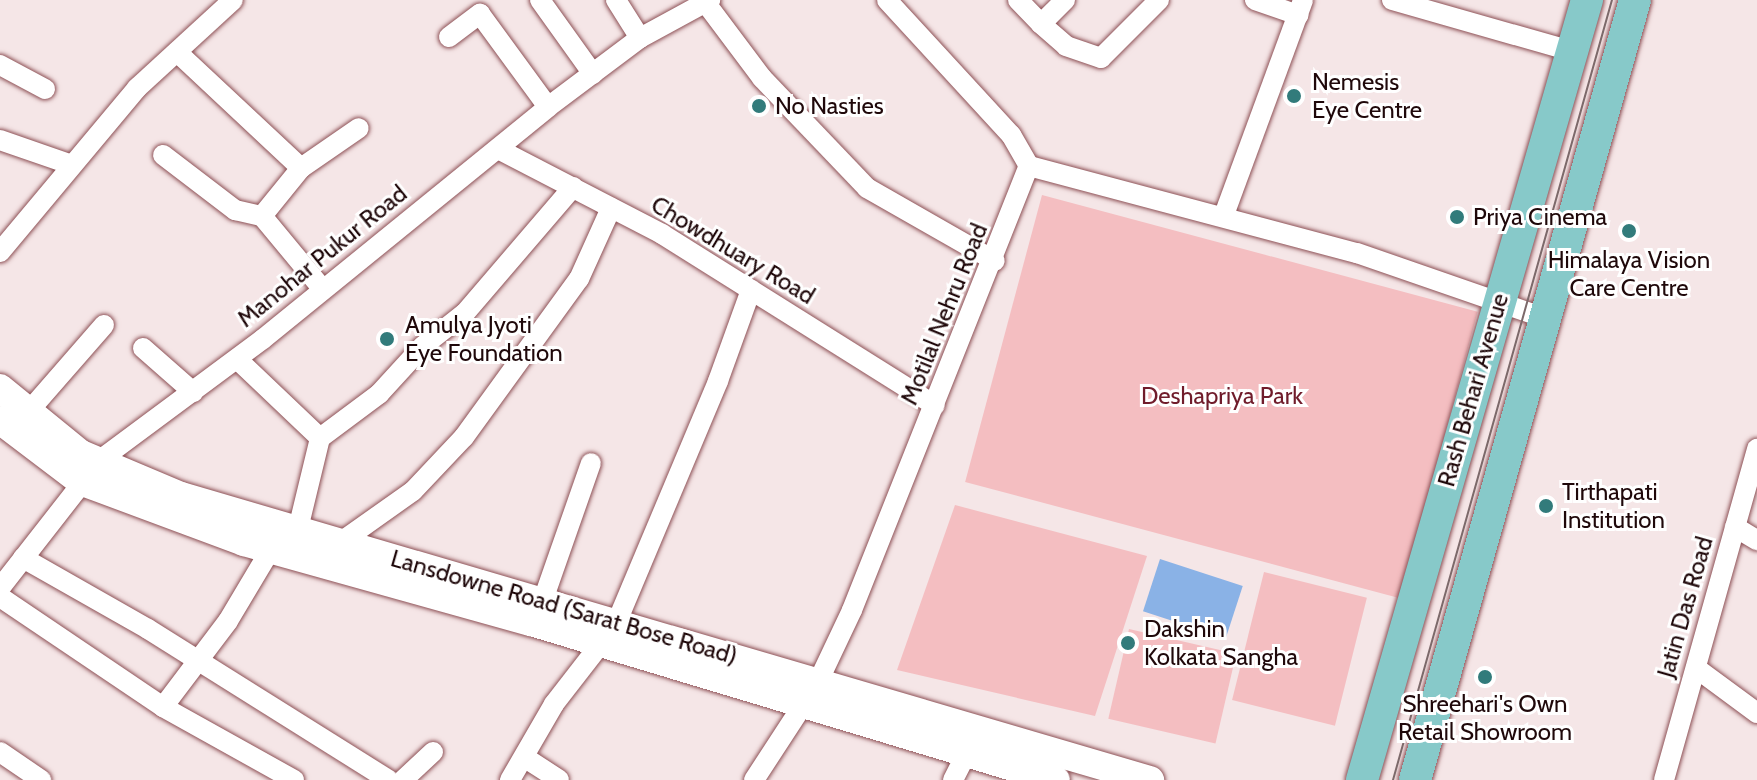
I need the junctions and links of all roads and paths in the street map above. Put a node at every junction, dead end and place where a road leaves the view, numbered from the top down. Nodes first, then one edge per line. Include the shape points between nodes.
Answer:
1 (233, 0) edge
2 (540, 0) edge
3 (616, 0) edge
4 (887, 0) edge
5 (1018, 0) edge
6 (1065, 0) edge
7 (1159, 0) edge
8 (1255, 0) edge
9 (1392, 0) edge
10 (1587, 0) edge
11 (1635, 0) edge
12 (707, 1) edge
13 (1300, 8) edge
14 (1041, 24) junction
15 (449, 37) dead end
16 (640, 38) junction
17 (1571, 51) junction
18 (177, 52) junction
19 (0, 65) edge
20 (593, 74) junction
21 (45, 89) dead end
22 (548, 107) junction
23 (359, 128) dead end
24 (0, 140) edge
25 (498, 149) junction
26 (163, 155) dead end
27 (72, 165) junction
28 (1029, 166) junction
29 (301, 168) junction
30 (573, 187) junction
31 (611, 208) junction
32 (1224, 215) junction
33 (262, 216) junction
34 (0, 252) edge
35 (995, 261) junction
36 (321, 287) junction
37 (751, 290) junction
38 (1498, 301) junction
39 (1545, 318) junction
40 (104, 325) dead end
41 (143, 348) dead end
42 (237, 359) junction
43 (0, 388) edge
44 (193, 392) junction
45 (935, 405) junction
46 (29, 411) junction
47 (0, 420) edge
48 (320, 438) junction
49 (1757, 449) edge
50 (100, 460) junction
51 (591, 463) dead end
52 (80, 481) junction
53 (1735, 527) junction
54 (298, 529) junction
55 (1757, 540) edge
56 (341, 542) junction
57 (271, 549) junction
58 (23, 558) junction
59 (0, 588) edge
60 (0, 597) edge
61 (543, 600) junction
62 (608, 635) junction
63 (196, 660) junction
64 (1696, 668) junction
65 (818, 682) junction
66 (163, 707) junction
67 (802, 707) junction
68 (1757, 713) edge
69 (0, 752) edge
70 (433, 752) dead end
71 (966, 754) junction
72 (527, 759) junction
73 (41, 780) edge
74 (294, 780) edge
75 (389, 780) edge
76 (403, 780) edge
77 (510, 780) edge
78 (559, 780) edge
79 (754, 780) edge
80 (953, 780) edge
81 (1056, 780) edge
82 (1150, 780) edge
83 (1362, 780) edge
84 (1415, 780) edge
85 (1664, 780) edge

1 - 18 street
2 - 20 street
3 - 16 street
4 - 28 street via 1011,135
5 - 14 street
6 - 14 street
7 - 14 street via 1101,58 1066,46
8 - 13 street
9 - 17 street
10 - 17 main road, Rash Behari Avenue
11 - 39 main road, Rash Behari Avenue
12 - 16 street, Manohar Pukur Road
12 - 35 street via 762,78 867,188
13 - 32 street
15 - 22 street via 480,14
16 - 20 street, Manohar Pukur Road
17 - 38 main road, Rash Behari Avenue
18 - 27 street via 137,88
18 - 29 street
19 - 21 street
20 - 22 street, Manohar Pukur Road
22 - 25 street, Manohar Pukur Road
23 - 29 street
24 - 27 street
25 - 30 street, Chowdhuary Road
25 - 36 street, Manohar Pukur Road
26 - 33 street via 235,210
27 - 34 street
28 - 32 street
28 - 35 street, Motilal Nehru Road
29 - 33 street
30 - 31 street, Chowdhuary Road
30 - 48 street via 465,313 423,346 379,394
31 - 37 street, Chowdhuary Road
31 - 56 street via 579,279 464,437 413,491
32 - 38 street
33 - 36 street
35 - 45 street, Motilal Nehru Road
36 - 42 street, Manohar Pukur Road
37 - 45 street, Chowdhuary Road
37 - 62 street via 718,381
38 - 39 street
38 - 83 main road, Rash Behari Avenue
39 - 84 main road, Rash Behari Avenue
40 - 46 street
41 - 44 street
42 - 44 street, Manohar Pukur Road
42 - 48 street
43 - 46 main road, Lansdowne Road (Sarat Bose Road)
44 - 50 street, Manohar Pukur Road
45 - 65 street, Motilal Nehru Road via 901,497
46 - 50 main road, Lansdowne Road (Sarat Bose Road) via 81,454
47 - 52 main road, Lansdowne Road (Sarat Bose Road)
48 - 54 street
49 - 53 street, Jatin Das Road
50 - 52 street, Manohar Pukur Road
50 - 54 main road, Lansdowne Road (Sarat Bose Road) via 181,496
51 - 61 street
52 - 57 main road, Lansdowne Road (Sarat Bose Road)
52 - 58 street, Manohar Pukur Road
53 - 55 street
53 - 64 street, Jatin Das Road
54 - 56 main road, Lansdowne Road (Sarat Bose Road)
56 - 61 main road, Lansdowne Road (Sarat Bose Road)
57 - 62 main road, Lansdowne Road (Sarat Bose Road)
57 - 63 street via 228,621
58 - 59 street, Manohar Pukur Road
58 - 63 street
60 - 66 street
61 - 62 main road, Lansdowne Road (Sarat Bose Road)
62 - 65 main road, Lansdowne Road (Sarat Bose Road)
62 - 67 main road, Lansdowne Road (Sarat Bose Road)
62 - 72 street via 554,704
63 - 66 street
63 - 75 street
64 - 68 street
64 - 85 street, Jatin Das Road
65 - 67 street, Motilal Nehru Road
65 - 82 main road, Lansdowne Road (Sarat Bose Road)
66 - 74 street
67 - 71 main road, Lansdowne Road (Sarat Bose Road)
67 - 79 street, Motilal Nehru Road
69 - 73 street
70 - 76 street
71 - 80 street
71 - 81 main road, Lansdowne Road (Sarat Bose Road)
72 - 77 street
72 - 78 street

